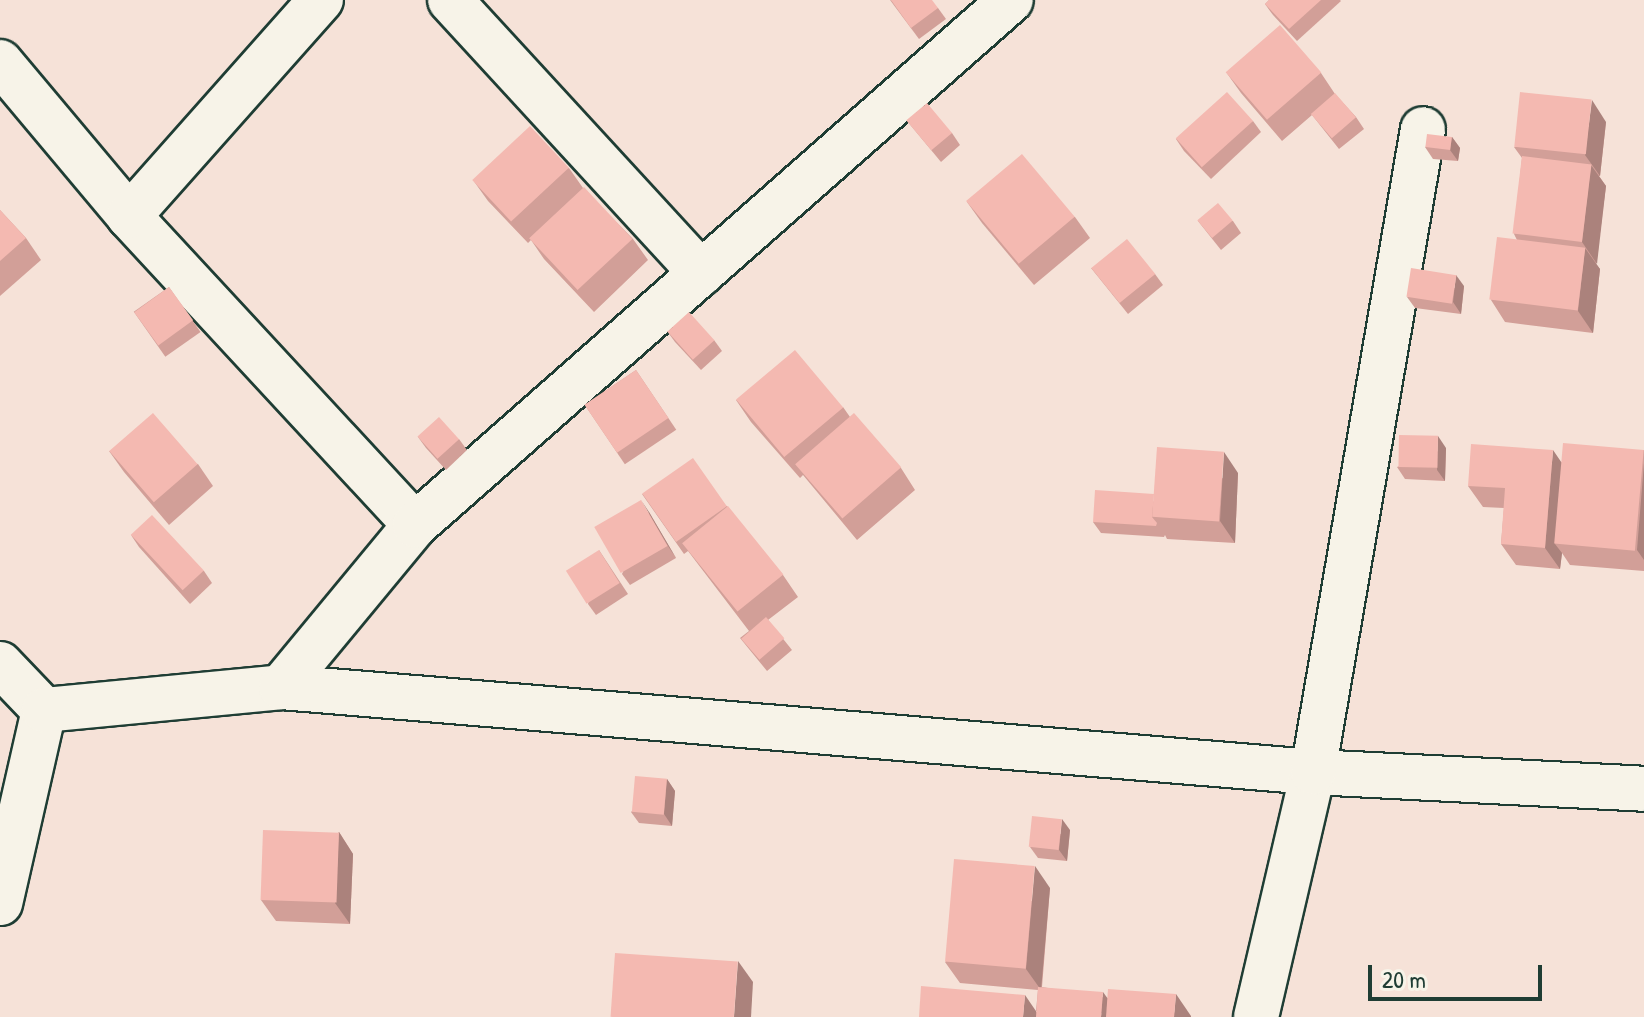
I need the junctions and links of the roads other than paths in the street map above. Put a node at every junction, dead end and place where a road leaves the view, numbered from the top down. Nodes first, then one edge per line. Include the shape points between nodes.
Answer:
1 (321, 0) edge
2 (450, 0) edge
3 (988, 8) edge
4 (0, 62) edge
5 (1423, 129) dead end
6 (129, 216) junction
7 (701, 273) junction
8 (415, 525) junction
9 (0, 664) edge
10 (281, 687) junction
11 (44, 710) junction
12 (1313, 772) junction
13 (1644, 789) edge
14 (0, 903) edge
15 (1256, 1017) edge

1 - 6 street
2 - 7 street
3 - 7 street
4 - 6 street
5 - 12 street
6 - 8 street
7 - 8 street
8 - 10 street
9 - 11 street
10 - 11 street
10 - 12 street
11 - 14 street
12 - 13 street
12 - 15 street

